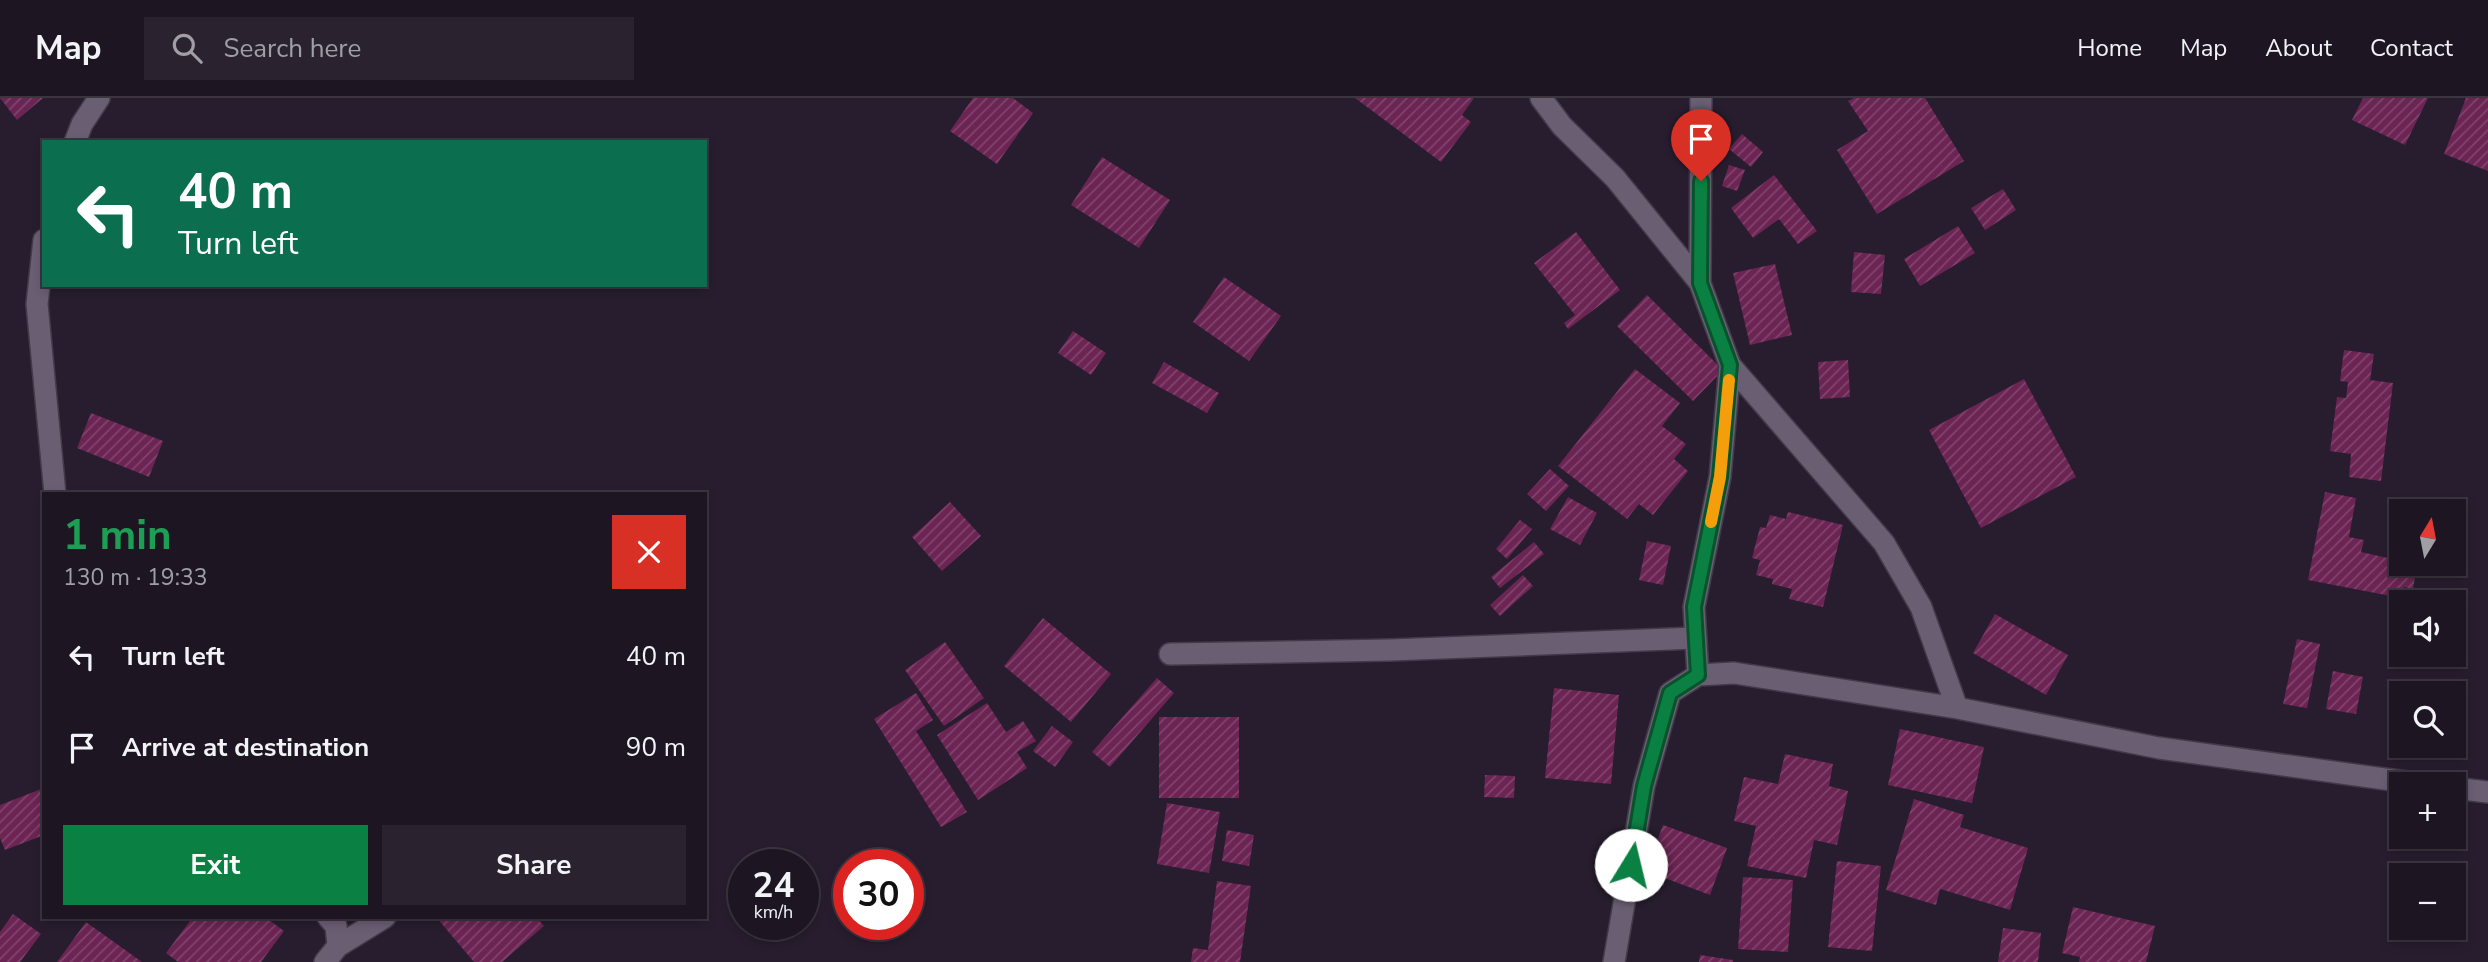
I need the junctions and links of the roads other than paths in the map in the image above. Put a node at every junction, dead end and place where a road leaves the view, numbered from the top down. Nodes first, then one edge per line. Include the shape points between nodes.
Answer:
1 (99, 98) edge
2 (1541, 98) edge
3 (1701, 98) edge
4 (76, 140) edge
5 (42, 258) edge
6 (1700, 283) junction
7 (1730, 365) junction
8 (55, 492) edge
9 (1696, 638) junction
10 (1170, 654) dead end
11 (1698, 675) junction
12 (1957, 708) junction
13 (2389, 779) edge
14 (2466, 789) edge
15 (2488, 792) edge
16 (330, 919) edge
17 (382, 919) edge
18 (332, 954) edge
19 (1614, 962) edge

1 - 4 street
2 - 6 street via 1562,126 1615,178
3 - 6 street
5 - 8 street via 37,304
6 - 7 street
7 - 9 street via 1720,477 1694,607
7 - 12 street via 1884,543 1921,607
9 - 10 street
9 - 11 street
11 - 12 street via 1734,673
11 - 19 street via 1670,693 1644,786
12 - 13 street via 2159,747
14 - 15 street
16 - 18 street via 336,926
17 - 18 street

